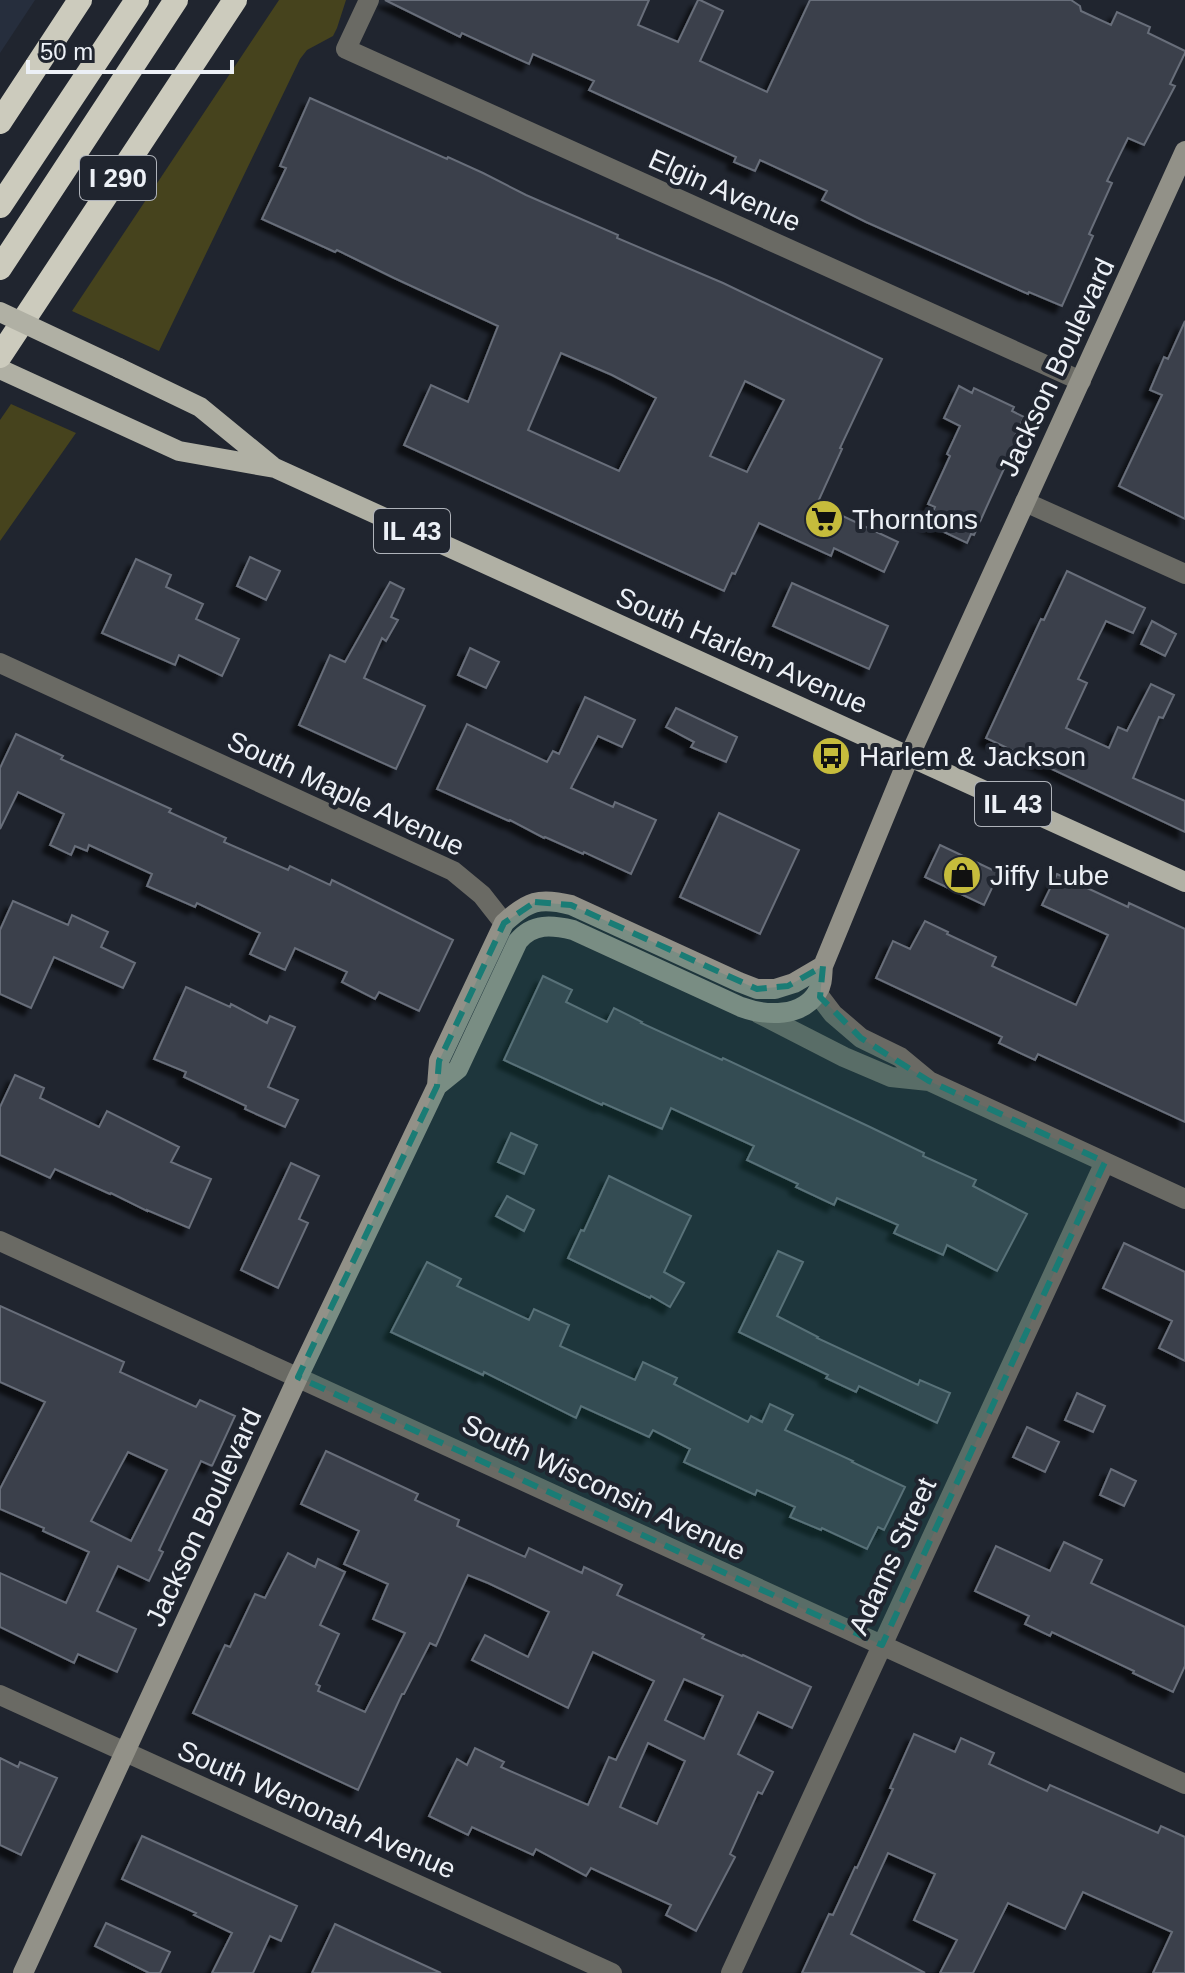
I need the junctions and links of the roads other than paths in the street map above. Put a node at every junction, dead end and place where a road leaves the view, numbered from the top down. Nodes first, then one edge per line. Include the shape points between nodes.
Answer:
1 (80, 0) edge
2 (137, 0) edge
3 (176, 0) edge
4 (235, 0) edge
5 (369, 0) edge
6 (0, 122) edge
7 (1185, 151) edge
8 (0, 206) edge
9 (0, 268) edge
10 (0, 312) edge
11 (0, 356) edge
12 (0, 369) edge
13 (1081, 381) junction
14 (275, 468) junction
15 (1025, 502) junction
16 (1185, 574) edge
17 (0, 663) edge
18 (909, 757) junction
19 (1185, 882) edge
20 (504, 923) junction
21 (823, 966) junction
22 (817, 993) junction
23 (758, 1013) junction
24 (929, 1081) junction
25 (437, 1086) junction
26 (1105, 1162) junction
27 (1185, 1199) edge
28 (0, 1241) edge
29 (298, 1377) junction
30 (882, 1645) junction
31 (0, 1695) edge
32 (125, 1752) junction
33 (1185, 1784) edge
34 (23, 1973) edge
35 (612, 1973) edge
36 (731, 1973) edge

1 - 6 highway
2 - 8 highway
3 - 9 highway
4 - 11 highway, I 290
5 - 13 street, Elgin Avenue via 346,49
7 - 13 street, Jackson Boulevard
10 - 14 main road, South Harlem Avenue / IL 43, bridge via 200,407
12 - 14 main road, South Harlem Avenue / IL 43 via 179,451
13 - 15 street, Jackson Boulevard
14 - 18 main road, South Harlem Avenue / IL 43
15 - 16 street
15 - 18 street, Jackson Boulevard
17 - 20 street, South Maple Avenue via 453,871
18 - 19 main road, South Harlem Avenue / IL 43
18 - 21 street, Jackson Boulevard
20 - 21 street via 535,902 571,905 757,989 788,986
20 - 25 street, Jackson Boulevard via 439,1061
21 - 22 street
22 - 23 street via 794,1010
22 - 24 street via 861,1038 900,1057
23 - 24 street via 891,1077
23 - 25 street, Jackson Boulevard via 573,930 538,927 518,941 458,1069
24 - 26 street
25 - 29 street, Jackson Boulevard
26 - 27 street
26 - 30 street, Adams Street
28 - 29 street, South Wisconsin Avenue
29 - 30 street, South Wisconsin Avenue
29 - 32 street, Jackson Boulevard
30 - 33 street, South Wisconsin Avenue
30 - 36 street, Adams Street
31 - 32 street, South Wenonah Avenue
32 - 34 street, Jackson Boulevard
32 - 35 street, South Wenonah Avenue

